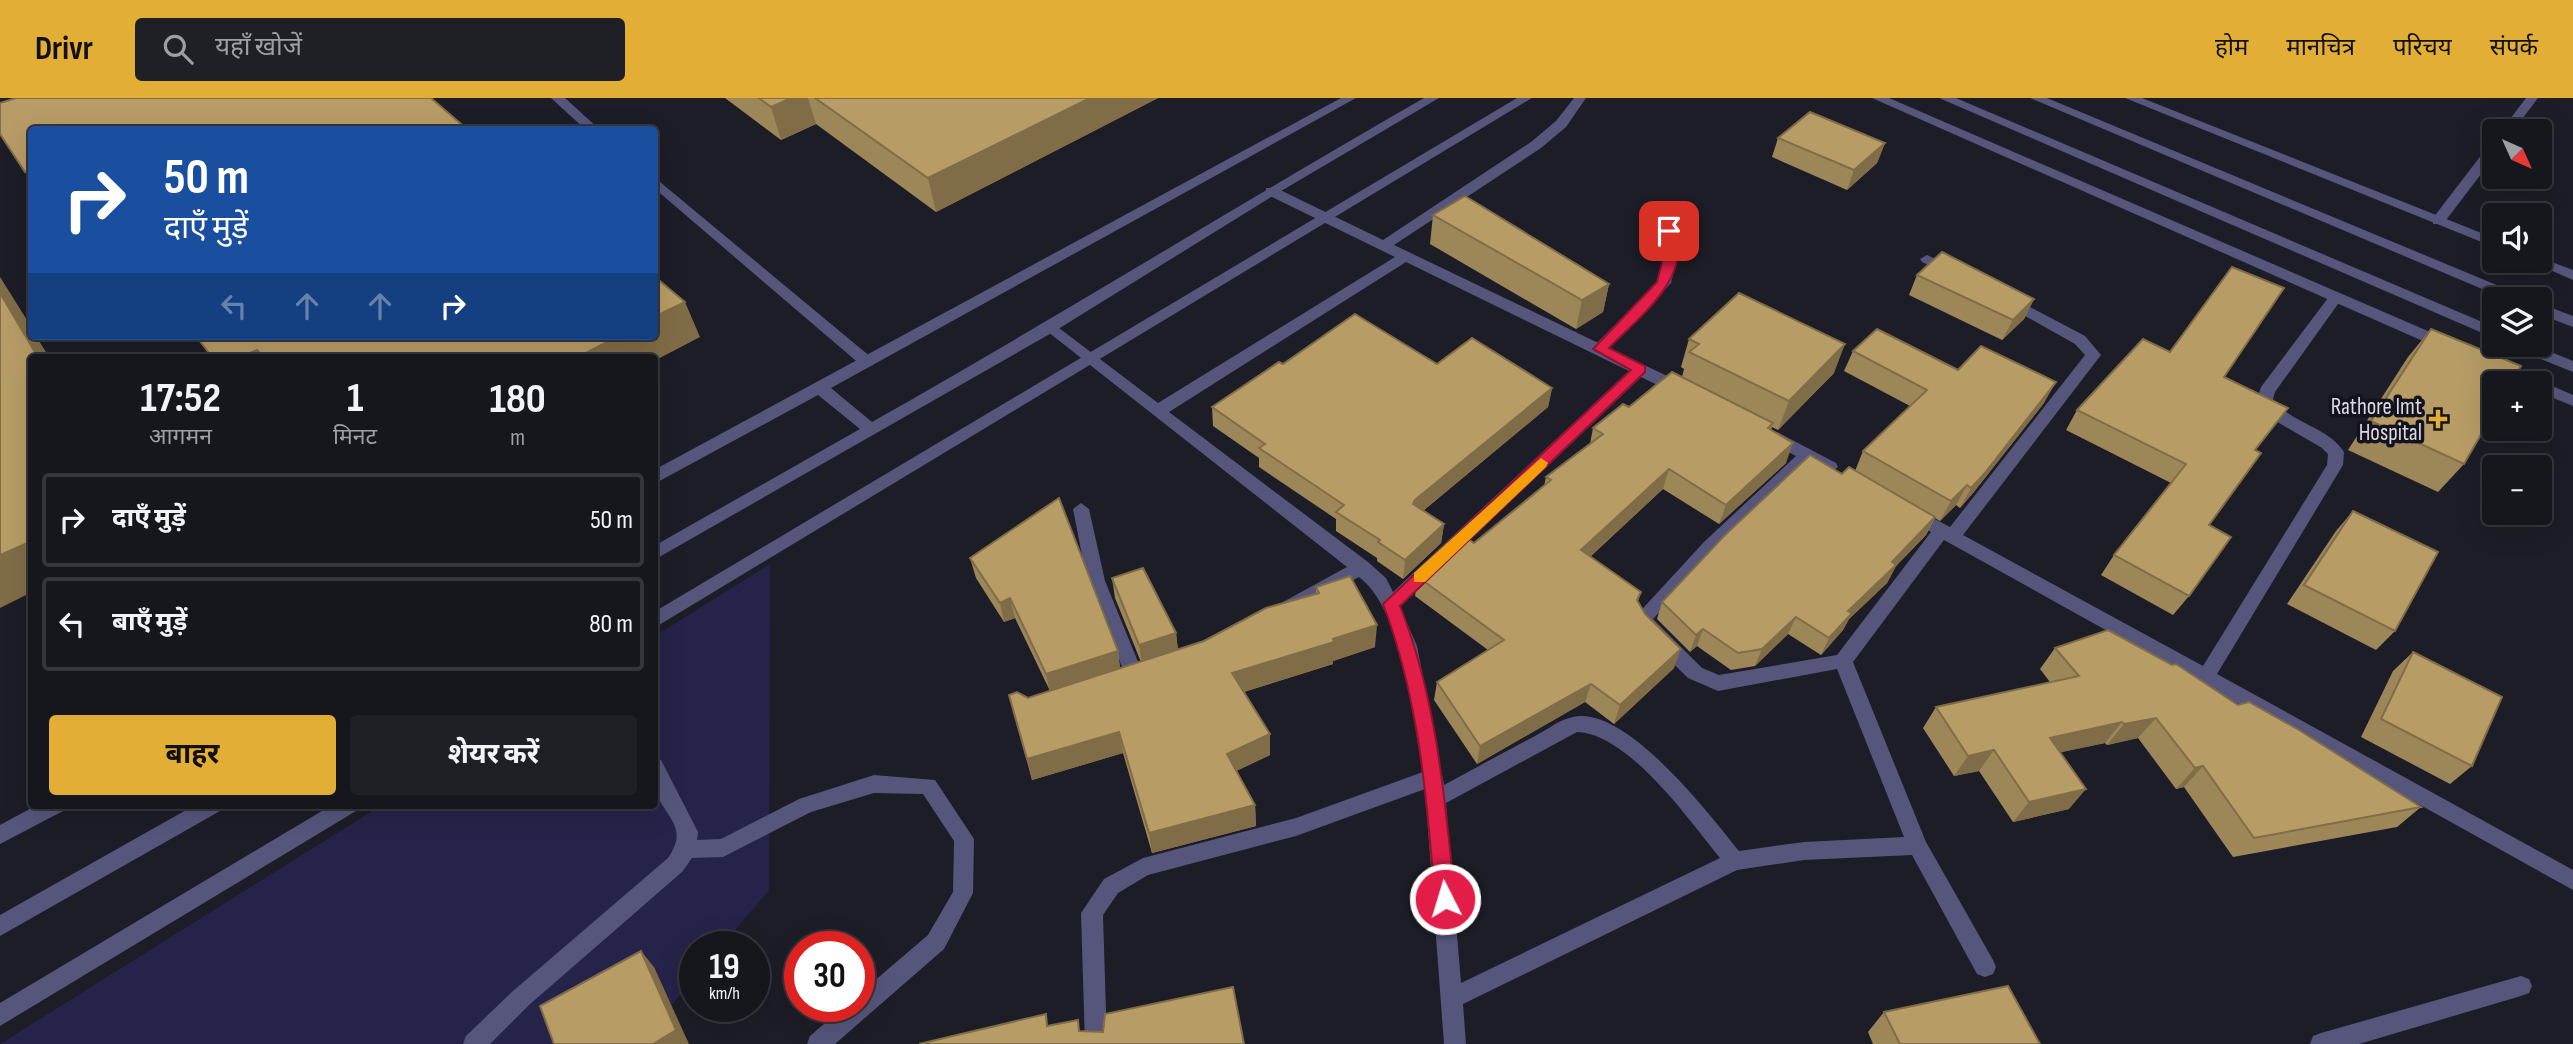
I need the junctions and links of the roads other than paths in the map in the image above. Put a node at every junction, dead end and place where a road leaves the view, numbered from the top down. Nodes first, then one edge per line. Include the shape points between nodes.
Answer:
1 (557, 98) edge
2 (1350, 98) edge
3 (1433, 98) edge
4 (1526, 98) edge
5 (1580, 98) edge
6 (1878, 98) edge
7 (1945, 98) edge
8 (2036, 98) edge
9 (2131, 98) edge
10 (2532, 98) edge
11 (2516, 119) edge
12 (589, 126) edge
13 (2482, 164) edge
14 (658, 184) edge
15 (1271, 191) junction
16 (1665, 215) dead end
17 (1326, 218) junction
18 (2438, 221) junction
19 (2482, 238) edge
20 (1384, 245) junction
21 (1406, 256) junction
22 (1927, 259) dead end
23 (2552, 267) edge
24 (2573, 275) edge
25 (1964, 277) edge
26 (2489, 287) edge
27 (2000, 296) edge
28 (2336, 297) junction
29 (2552, 313) edge
30 (2573, 322) edge
31 (1050, 328) junction
32 (2482, 328) edge
33 (1600, 349) junction
34 (2459, 351) edge
35 (2549, 357) edge
36 (1090, 359) junction
37 (867, 362) junction
38 (2483, 362) edge
39 (2573, 367) edge
40 (1640, 369) junction
41 (2504, 371) edge
42 (820, 387) junction
43 (2552, 392) edge
44 (1700, 400) edge
45 (2573, 401) edge
46 (1158, 411) junction
47 (871, 430) junction
48 (1760, 430) edge
49 (1808, 455) junction
50 (658, 476) edge
51 (1844, 476) edge
52 (1893, 503) edge
53 (1081, 509) dead end
54 (1946, 534) junction
55 (658, 552) edge
56 (1362, 567) junction
57 (1391, 604) junction
58 (1268, 618) edge
59 (658, 619) edge
60 (1843, 661) junction
61 (1134, 674) edge
62 (2206, 677) junction
63 (658, 774) edge
64 (1434, 777) junction
65 (1436, 799) junction
66 (49, 809) edge
67 (206, 809) edge
68 (342, 809) edge
69 (0, 835) edge
70 (1918, 846) junction
71 (686, 849) junction
72 (1735, 861) junction
73 (2573, 881) edge
74 (0, 926) edge
75 (1985, 967) dead end
76 (2521, 986) dead end
77 (1453, 998) junction
78 (0, 1015) edge
79 (474, 1044) edge
80 (818, 1044) edge
81 (1096, 1044) edge
82 (1455, 1044) edge
83 (2321, 1044) edge

1 - 12 street
2 - 37 street
3 - 15 street
4 - 17 street
5 - 20 street via 1561,124 1536,145
6 - 28 street
7 - 32 street
8 - 26 street
9 - 18 street
10 - 11 street
13 - 18 street
14 - 37 street
15 - 17 street
15 - 31 street
16 - 33 street via 1672,247 1664,283
17 - 20 street
17 - 36 street
18 - 19 street
20 - 21 street
21 - 33 street
21 - 46 street
22 - 25 street
23 - 24 street
27 - 54 street via 2080,340 2093,355
28 - 34 street
28 - 62 street via 2265,400 2285,421 2329,444 2336,452 2335,464
29 - 30 street
31 - 36 street
31 - 47 street
33 - 40 street
35 - 39 street
36 - 46 street
36 - 59 street
37 - 42 street
38 - 41 street
40 - 44 street
40 - 57 street
42 - 47 street
42 - 50 street
43 - 45 street
46 - 56 street
47 - 55 street
48 - 49 street
49 - 51 street
49 - 60 street via 1643,618 1695,673 1718,682
52 - 54 street
53 - 61 street via 1096,581
54 - 60 street
54 - 62 street
56 - 57 street via 1380,583
56 - 58 street
57 - 64 street via 1408,646
60 - 70 street
62 - 73 street
63 - 71 street via 688,832
64 - 65 street
64 - 81 street via 1296,827 1143,867 1111,886 1091,913
65 - 72 street via 1575,724 1593,723 1658,770
65 - 77 street
66 - 69 street
67 - 74 street
68 - 78 street
70 - 72 street via 1804,851
70 - 75 street
71 - 79 street via 676,864
71 - 80 street via 723,848 806,805 874,784 928,786 950,818 964,839 963,893 936,942
72 - 77 street
76 - 83 street
77 - 82 street

